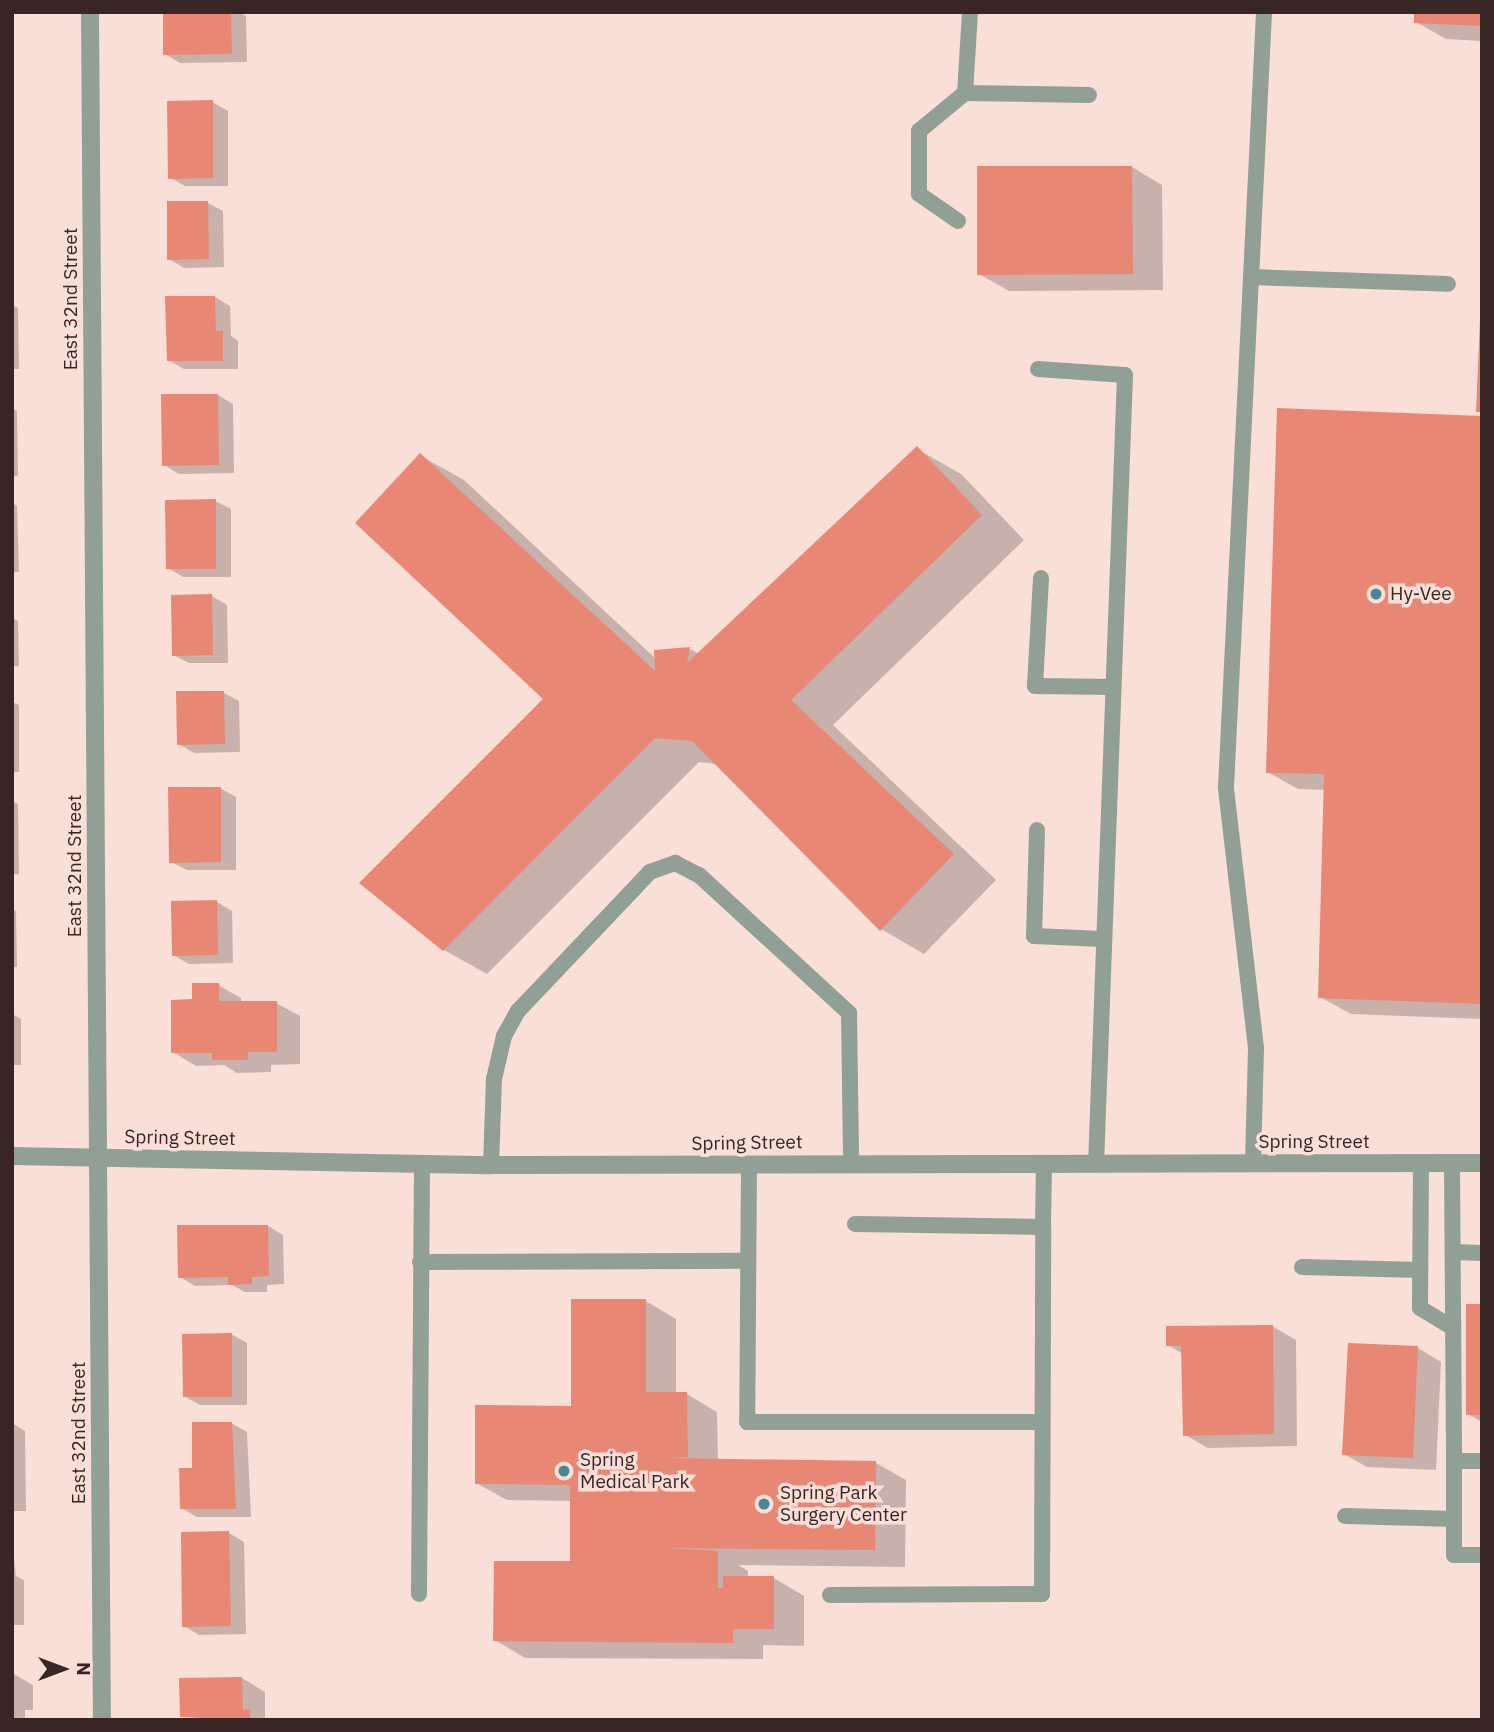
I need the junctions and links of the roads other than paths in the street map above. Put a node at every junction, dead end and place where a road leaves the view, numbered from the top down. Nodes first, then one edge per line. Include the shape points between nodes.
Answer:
1 (90, 12) edge
2 (970, 12) edge
3 (1264, 12) edge
4 (965, 93) junction
5 (1089, 95) dead end
6 (958, 221) dead end
7 (1251, 277) junction
8 (1448, 284) dead end
9 (1038, 369) dead end
10 (1041, 578) dead end
11 (1113, 687) junction
12 (1037, 830) dead end
13 (1102, 939) junction
14 (12, 1156) edge
15 (97, 1157) junction
16 (851, 1163) junction
17 (1253, 1163) junction
18 (1421, 1163) junction
19 (1452, 1163) junction
20 (1482, 1163) edge
21 (422, 1164) junction
22 (749, 1164) junction
23 (1044, 1164) junction
24 (1096, 1164) junction
25 (491, 1165) junction
26 (855, 1224) dead end
27 (1044, 1227) junction
28 (1453, 1252) junction
29 (1482, 1253) edge
30 (747, 1261) junction
31 (420, 1262) junction
32 (1302, 1267) dead end
33 (1420, 1270) junction
34 (1453, 1328) junction
35 (1042, 1422) junction
36 (1454, 1461) junction
37 (1482, 1461) edge
38 (1345, 1516) dead end
39 (1454, 1519) junction
40 (1482, 1555) edge
41 (419, 1594) dead end
42 (830, 1595) dead end
43 (102, 1720) edge

1 - 15 street, East 32nd Street
2 - 4 lane
3 - 7 lane
4 - 5 lane
4 - 6 lane via 919,131 919,194
7 - 8 lane
7 - 17 lane via 1226,787 1256,1048
9 - 11 lane via 1125,375
10 - 11 lane via 1035,687
11 - 13 lane
12 - 13 lane via 1034,936
13 - 24 lane
14 - 15 street, Spring Street
15 - 21 street, Spring Street
15 - 43 street, East 32nd Street
16 - 22 street, Spring Street
16 - 23 street, Spring Street
16 - 25 lane via 849,1013 699,875 675,863 650,872 518,1011 504,1036 494,1079
17 - 18 street, Spring Street
17 - 24 street, Spring Street
18 - 19 street, Spring Street
18 - 33 lane
19 - 20 street, Spring Street
19 - 28 lane
21 - 25 street, Spring Street
21 - 31 lane
22 - 25 street, Spring Street
22 - 30 lane
23 - 24 street, Spring Street
23 - 27 lane
26 - 27 lane
27 - 35 lane
28 - 29 lane
28 - 34 lane
30 - 31 lane
30 - 35 lane via 747,1422
31 - 41 lane
32 - 33 lane
33 - 34 lane via 1420,1308
34 - 36 lane
35 - 42 lane via 1042,1594
36 - 37 lane
36 - 39 lane
38 - 39 lane
39 - 40 lane via 1454,1555

